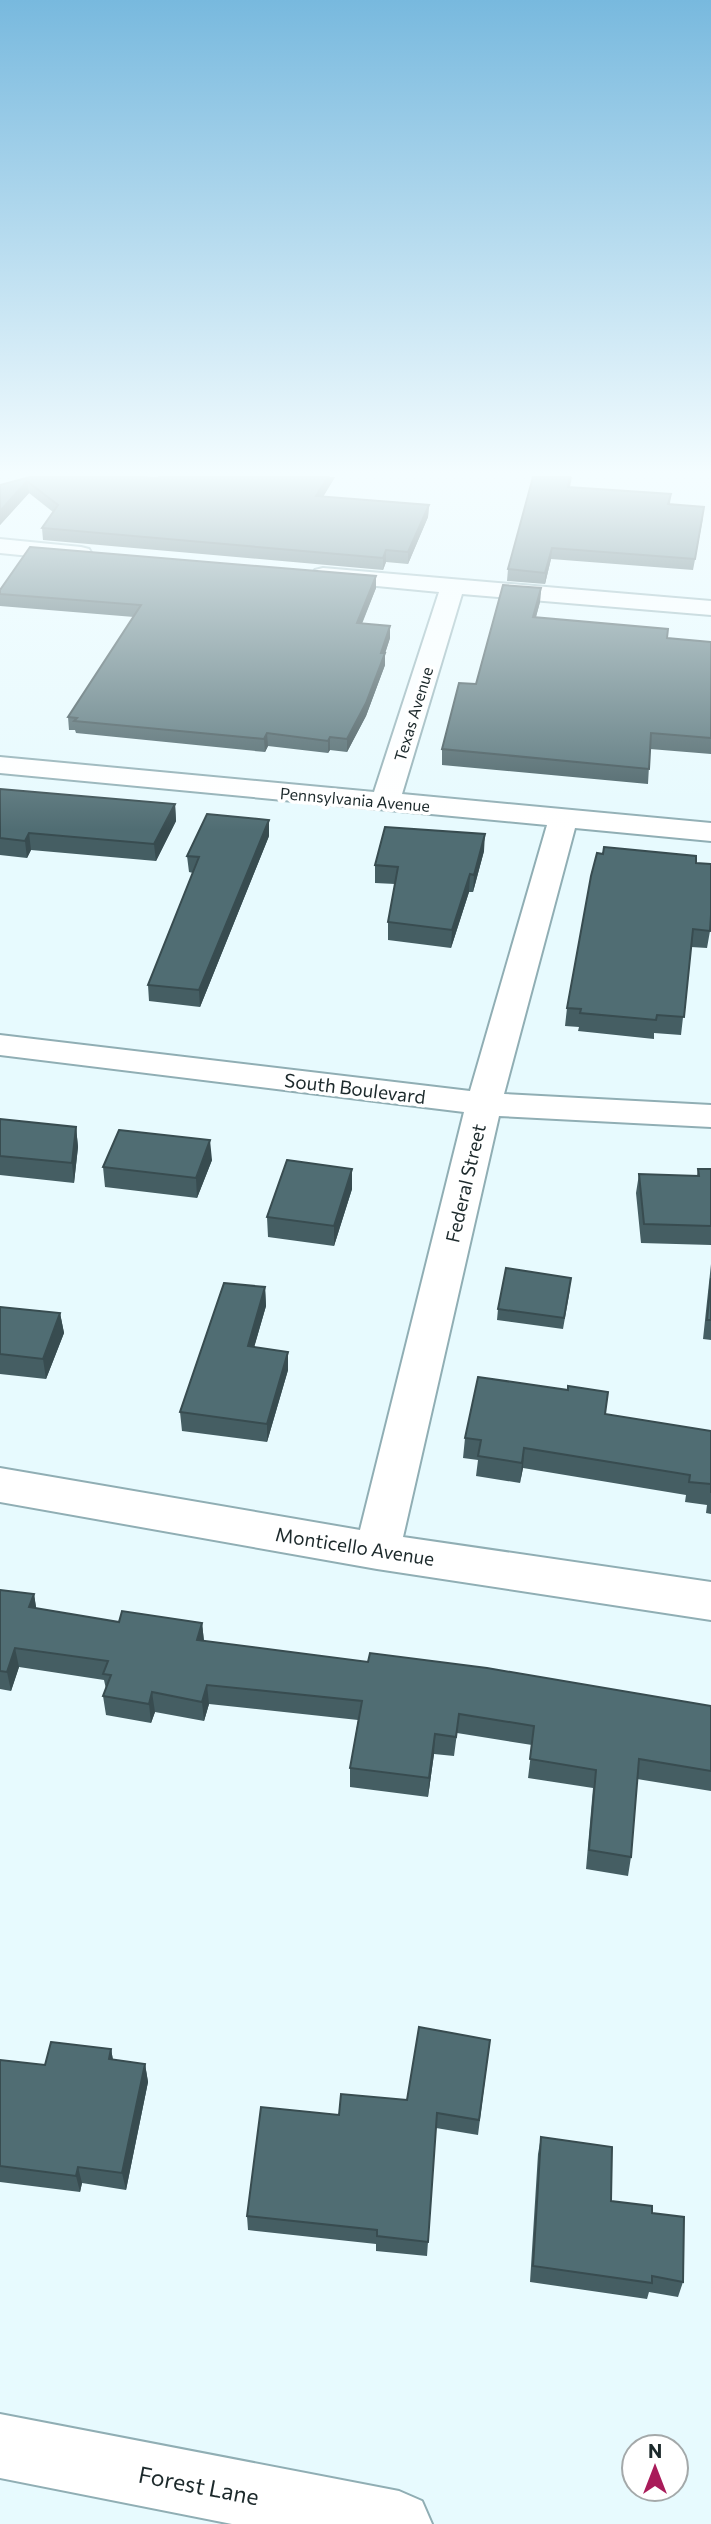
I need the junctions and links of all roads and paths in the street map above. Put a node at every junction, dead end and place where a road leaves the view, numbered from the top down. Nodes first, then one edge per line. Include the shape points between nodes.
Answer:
1 (450, 595) edge
2 (556, 595) edge
3 (711, 608) edge
4 (0, 765) edge
5 (385, 802) junction
6 (563, 818) junction
7 (711, 832) edge
8 (0, 1045) edge
9 (484, 1104) junction
10 (711, 1116) edge
11 (0, 1486) edge
12 (377, 1551) junction
13 (711, 1601) edge
14 (0, 2446) edge
15 (399, 2524) edge

1 - 5 street, Texas Avenue
2 - 3 street
4 - 5 street, Pennsylvania Avenue
5 - 6 street, Pennsylvania Avenue
6 - 7 street, Pennsylvania Avenue
6 - 9 street, Federal Street
8 - 9 street, South Boulevard
9 - 10 street, South Boulevard
9 - 12 street, Federal Street
11 - 12 street, Monticello Avenue
12 - 13 street, Monticello Avenue
14 - 15 street, Forest Lane

